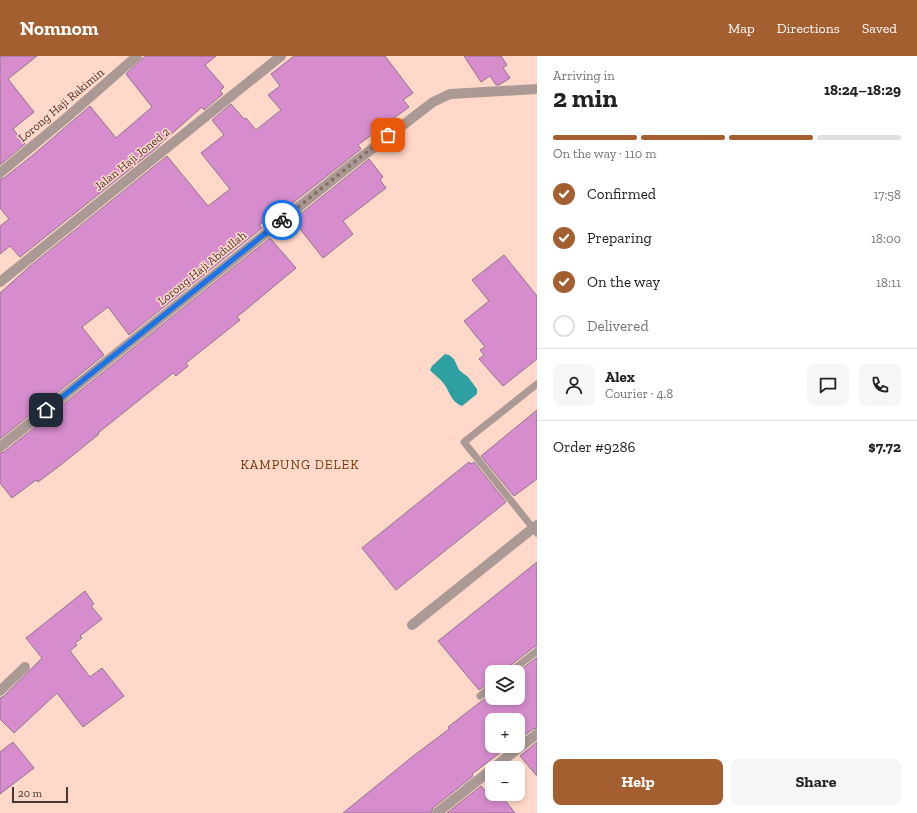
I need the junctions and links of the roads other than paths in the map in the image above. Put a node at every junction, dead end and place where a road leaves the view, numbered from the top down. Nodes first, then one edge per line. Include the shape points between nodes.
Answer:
1 (137, 56) edge
2 (281, 56) edge
3 (537, 89) edge
4 (0, 173) edge
5 (0, 282) edge
6 (537, 384) edge
7 (0, 447) edge
8 (536, 529) edge
9 (412, 625) dead end
10 (537, 651) edge
11 (519, 665) edge
12 (25, 667) dead end
13 (0, 690) edge
14 (485, 692) edge
15 (480, 696) dead end
16 (537, 734) edge
17 (501, 761) edge
18 (485, 774) edge
19 (437, 813) edge

1 - 4 street, Lorong Haji Rakimin
2 - 5 street, Jalan Haji Joned 2
3 - 7 street, Lorong Haji Abdullah via 450,94 433,102
6 - 8 lane via 464,442
8 - 9 street
10 - 11 lane
12 - 13 street
14 - 15 lane
16 - 17 street
18 - 19 street

